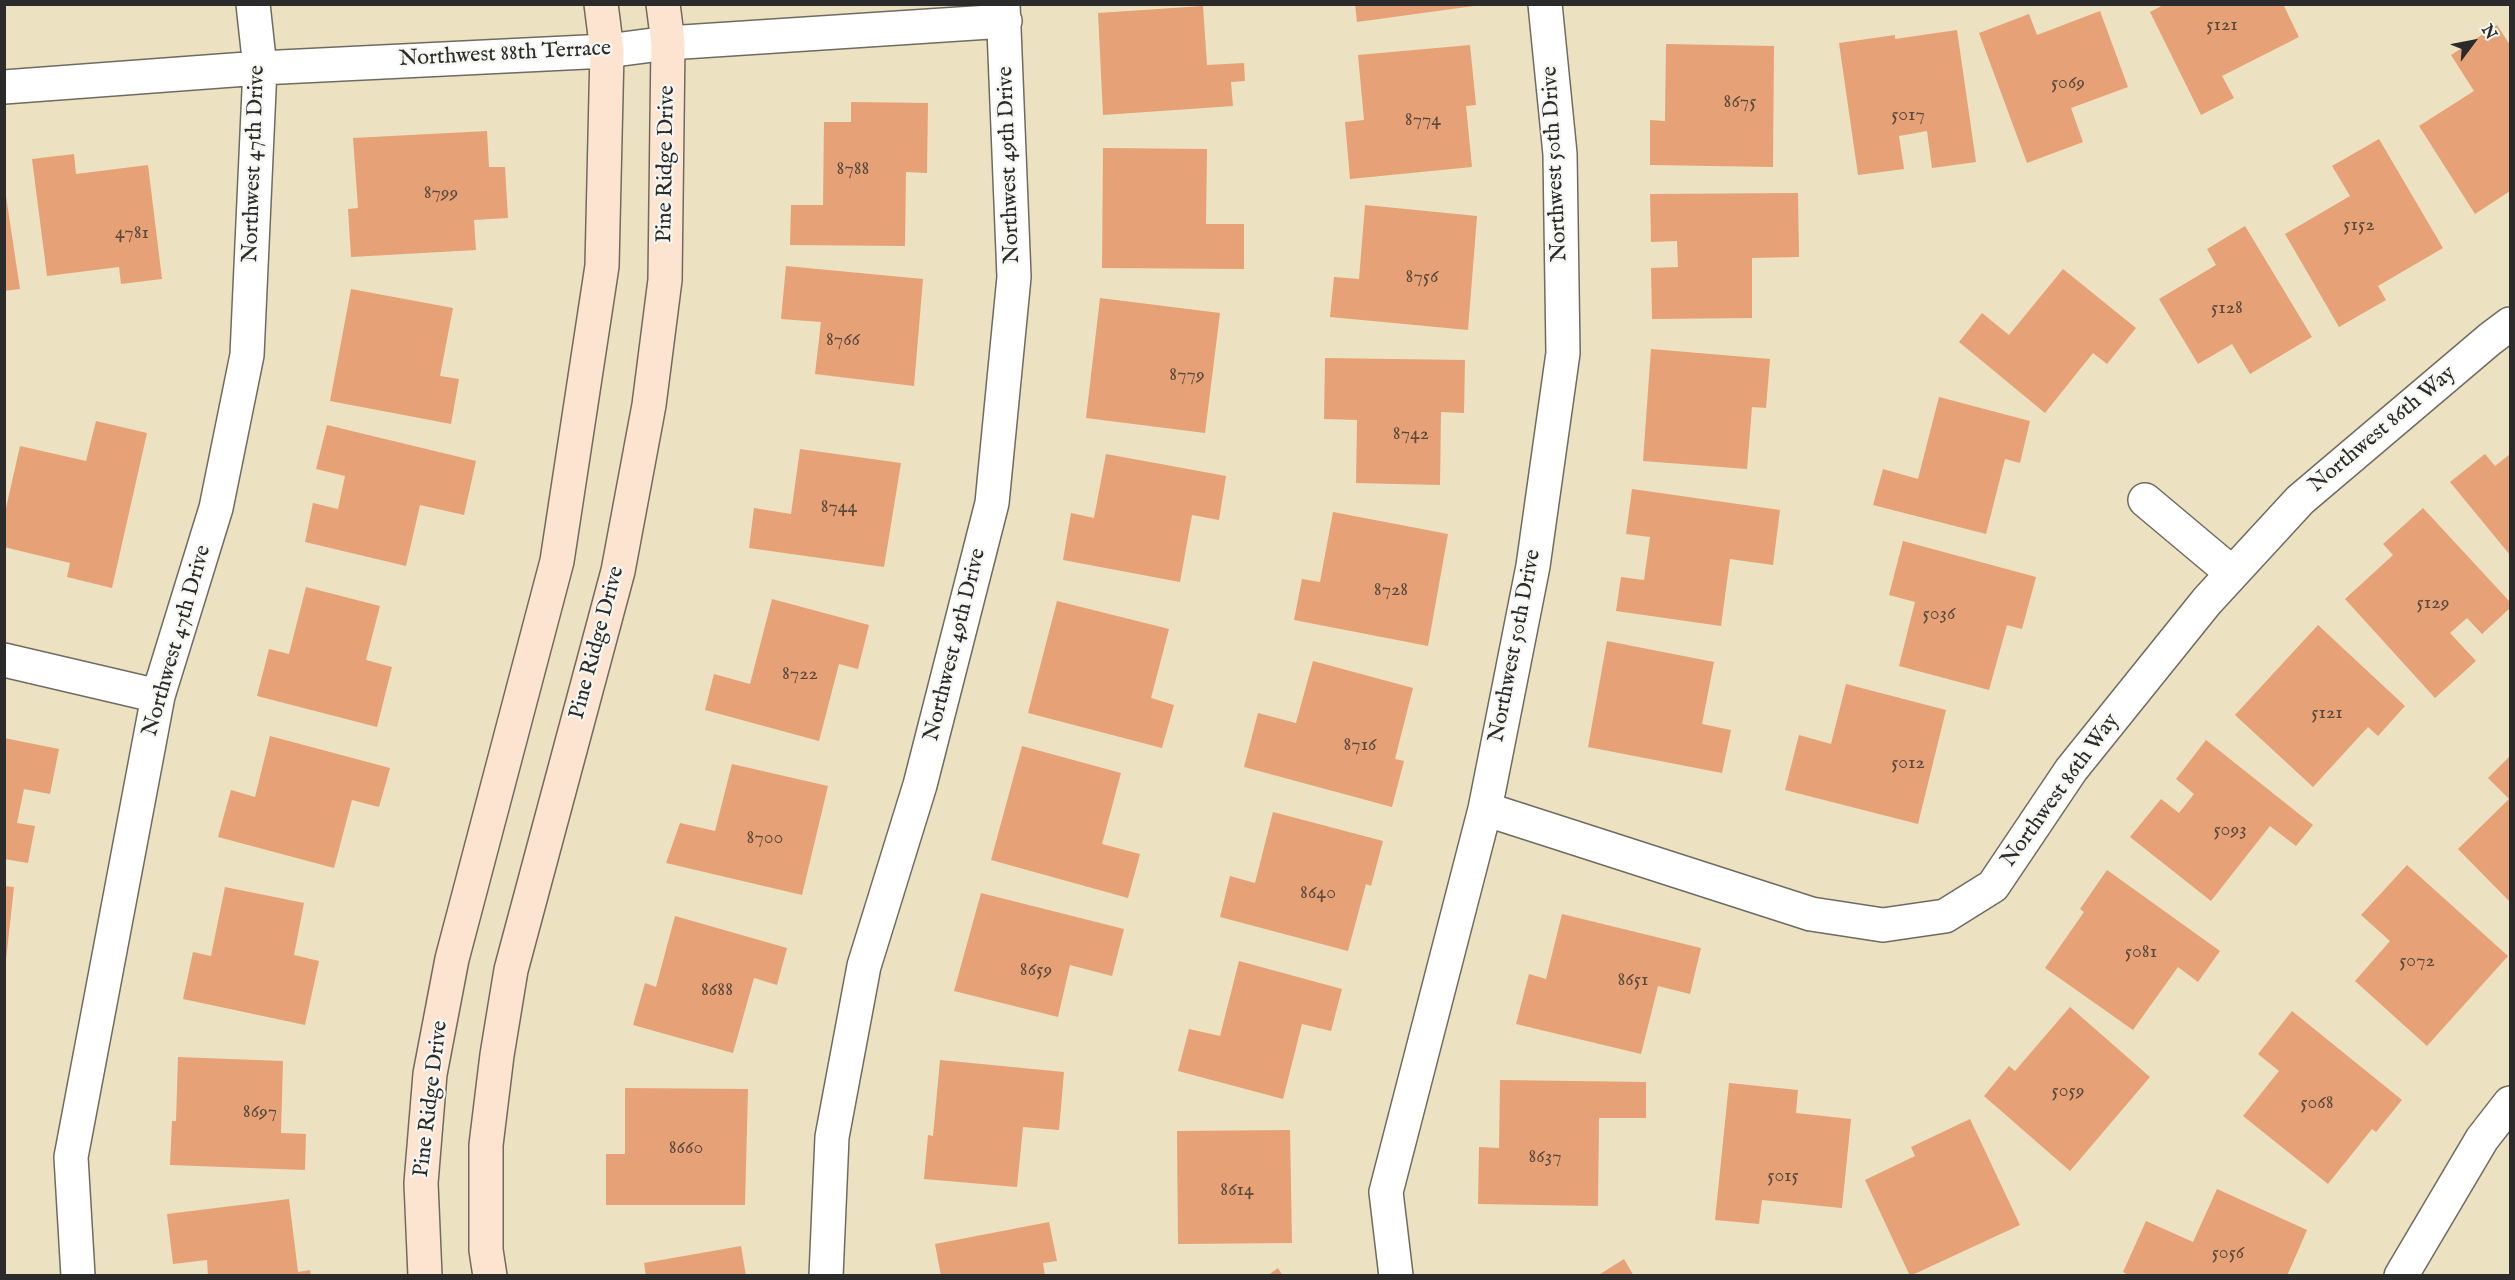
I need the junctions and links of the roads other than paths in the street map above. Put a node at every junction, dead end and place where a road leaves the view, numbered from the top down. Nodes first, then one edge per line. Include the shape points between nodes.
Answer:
1 (253, 4) edge
2 (601, 4) edge
3 (663, 4) edge
4 (1545, 4) edge
5 (1004, 13) edge
6 (668, 43) junction
7 (607, 51) junction
8 (260, 68) junction
9 (4, 87) edge
10 (2511, 324) edge
11 (2145, 500) dead end
12 (2232, 573) junction
13 (4, 660) edge
14 (158, 696) junction
15 (1485, 809) junction
16 (2511, 1103) edge
17 (78, 1275) edge
18 (425, 1275) edge
19 (490, 1275) edge
20 (826, 1275) edge
21 (1396, 1275) edge
22 (2401, 1275) edge

1 - 8 street, Northwest 47th Drive
2 - 7 street, Pine Ridge Drive
3 - 6 street, Pine Ridge Drive
4 - 15 street, Northwest 50th Drive via 1560,154 1563,353 1533,566
5 - 6 street, Northwest 88th Terrace
5 - 20 street, Northwest 49th Drive via 1014,277 992,504 920,785 864,966 832,1137
6 - 7 street, Northwest 88th Terrace
6 - 19 street, Pine Ridge Drive via 666,280 649,405 618,571 511,970 486,1145 486,1250
7 - 8 street, Northwest 88th Terrace
7 - 18 street, Pine Ridge Drive via 602,266 557,561 452,959 430,1074 421,1183
8 - 9 street, Northwest 88th Terrace
8 - 14 street, Northwest 47th Drive via 247,356 216,508
10 - 12 street, Northwest 86th Way via 2300,500
11 - 12 street
12 - 15 street, Northwest 86th Way via 2071,770 1993,886 1945,916 1883,925 1811,915
13 - 14 street
14 - 17 street, Northwest 47th Drive via 71,1157
15 - 21 street, Northwest 50th Drive via 1386,1192
16 - 22 street via 2482,1139

